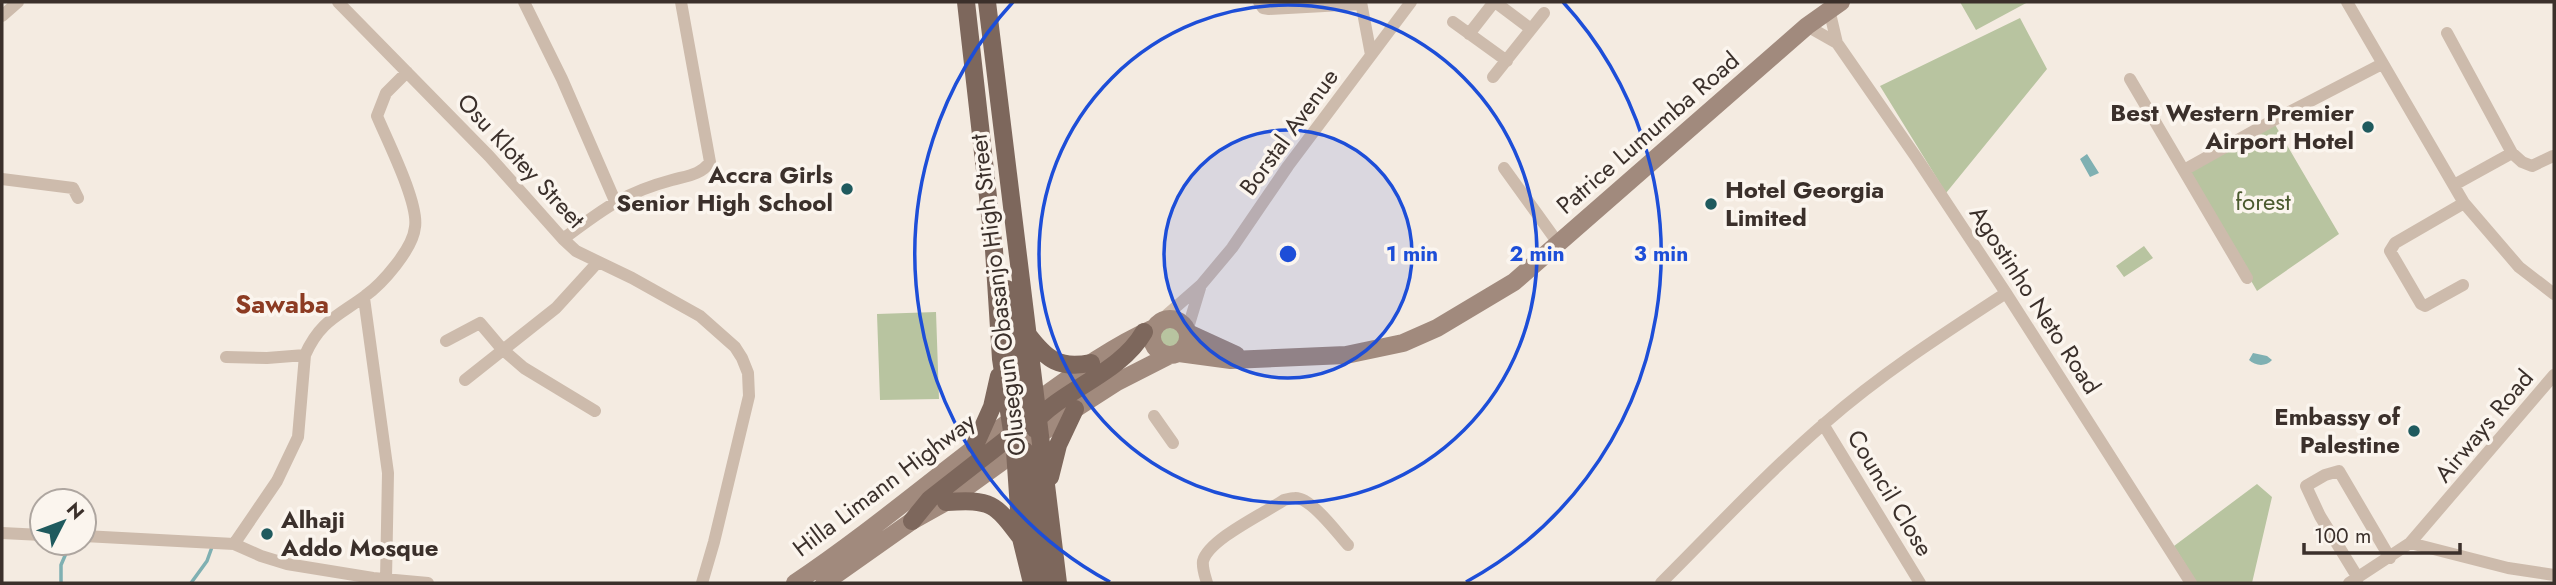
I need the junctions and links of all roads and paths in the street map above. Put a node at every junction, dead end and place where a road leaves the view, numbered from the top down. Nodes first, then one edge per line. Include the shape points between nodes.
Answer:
1 (18, 2) edge
2 (338, 2) edge
3 (524, 2) edge
4 (681, 2) edge
5 (966, 2) edge
6 (987, 2) edge
7 (1259, 2) edge
8 (1410, 2) edge
9 (1494, 2) edge
10 (2347, 2) edge
11 (1361, 3) edge
12 (1835, 6) edge
13 (1544, 13) dead end
14 (2, 16) edge
15 (1453, 22) dead end
16 (1807, 26) junction
17 (1531, 29) junction
18 (2446, 33) dead end
19 (1469, 34) junction
20 (1837, 43) junction
21 (1371, 55) junction
22 (1507, 61) junction
23 (2382, 64) junction
24 (407, 72) junction
25 (1493, 78) dead end
26 (2130, 79) dead end
27 (2512, 153) junction
28 (2553, 156) edge
29 (1504, 168) dead end
30 (2184, 170) junction
31 (2, 179) edge
32 (2454, 185) junction
33 (78, 198) dead end
34 (615, 201) junction
35 (2465, 203) junction
36 (563, 239) junction
37 (1558, 243) junction
38 (994, 250) junction
39 (598, 262) junction
40 (2247, 278) dead end
41 (1201, 285) junction
42 (2463, 285) dead end
43 (2006, 293) junction
44 (2554, 294) edge
45 (363, 298) junction
46 (1153, 327) junction
47 (1188, 332) junction
48 (1028, 335) junction
49 (446, 341) dead end
50 (502, 349) junction
51 (1175, 354) junction
52 (305, 355) junction
53 (226, 357) dead end
54 (1001, 359) junction
55 (1245, 359) junction
56 (1091, 363) junction
57 (2554, 375) edge
58 (465, 380) dead end
59 (1075, 409) junction
60 (595, 411) dead end
61 (1154, 416) dead end
62 (1823, 424) junction
63 (1025, 428) junction
64 (1173, 443) dead end
65 (975, 445) junction
66 (1047, 487) junction
67 (946, 502) junction
68 (912, 521) junction
69 (2, 533) edge
70 (28, 534) edge
71 (98, 537) edge
72 (1021, 538) junction
73 (2410, 543) junction
74 (233, 544) junction
75 (1348, 545) dead end
76 (2390, 558) junction
77 (2554, 575) edge
78 (386, 579) junction
79 (2353, 581) edge
80 (428, 583) edge
81 (702, 583) edge
82 (795, 583) edge
83 (824, 583) edge
84 (1032, 583) edge
85 (1052, 583) edge
86 (1058, 583) edge
87 (1207, 583) edge
88 (1661, 583) edge
89 (1920, 583) edge
90 (2191, 583) edge

1 - 14 street
2 - 24 street, Osu Klotey Street
3 - 34 street
4 - 34 street via 710,162 698,173
5 - 38 main road, Olusegun Obasanjo High Street
6 - 48 main road, Olusegun Obasanjo High Street
7 - 11 street via 1269,9
8 - 21 street, Borstal Avenue
9 - 17 street
9 - 19 street
10 - 23 street
11 - 21 street
12 - 16 street, Patrice Lumumba Road
12 - 20 street, Agostinho Neto Road
13 - 17 street
15 - 19 street
16 - 20 street, Agostinho Neto Road
16 - 37 street, Patrice Lumumba Road
17 - 22 street
18 - 27 street
19 - 22 street
20 - 43 street, Agostinho Neto Road
21 - 41 street, Borstal Avenue
22 - 25 street
23 - 30 street
23 - 32 street
24 - 36 street, Osu Klotey Street
24 - 45 street via 386,93 377,116 410,200 415,228 402,257
26 - 30 street
27 - 28 street via 2532,166
27 - 32 street
29 - 37 street
30 - 40 street
31 - 33 street via 74,188
32 - 35 street
34 - 36 street
35 - 42 street via 2395,243 2390,251 2425,306
35 - 44 street via 2519,267
36 - 39 street, Osu Klotey Street
37 - 55 street, Patrice Lumumba Road via 1514,282 1403,343 1346,355
38 - 54 main road, Olusegun Obasanjo High Street
38 - 63 main road via 1006,284
39 - 50 street via 556,308
39 - 81 street, Osu Klotey Street via 700,316 735,347 748,373 749,396
41 - 46 street, Borstal Avenue
41 - 47 street, Borstal Avenue
43 - 62 street via 1878,379
43 - 90 street, Agostinho Neto Road
45 - 52 street via 325,323
45 - 78 street via 388,473
46 - 47 street via 1177,320
46 - 51 street via 1155,346
46 - 56 street
46 - 63 main road via 1121,359
47 - 51 street via 1187,344
47 - 55 street, Patrice Lumumba Road
48 - 56 main road via 1052,359 1074,366
48 - 63 main road, Olusegun Obasanjo High Street
49 - 50 street via 480,323
50 - 58 street
50 - 60 street via 524,368
51 - 55 street, Patrice Lumumba Road
51 - 59 street
52 - 53 street
52 - 74 street via 298,437 277,481
54 - 63 main road, Olusegun Obasanjo High Street
54 - 65 main road via 992,407
56 - 63 street
57 - 73 street, Airways Road
59 - 63 street
59 - 66 main road via 1058,445
61 - 64 street
62 - 88 street
62 - 89 street, Council Close
63 - 65 street, Hilla Limann Highway
63 - 66 main road, Olusegun Obasanjo High Street
63 - 67 street, Hilla Limann Highway
63 - 68 main road via 930,499
63 - 72 main road, Olusegun Obasanjo High Street
63 - 85 main road via 1037,529
65 - 82 street, Hilla Limann Highway
66 - 86 main road, Olusegun Obasanjo High Street
67 - 68 street, Hilla Limann Highway
67 - 72 main road via 986,503 1003,514
68 - 83 street, Hilla Limann Highway
69 - 70 street
71 - 74 street
72 - 84 main road, Olusegun Obasanjo High Street
73 - 76 street, Airways Road
73 - 77 street
74 - 78 street via 288,564
75 - 87 street via 1304,500 1284,500 1214,544 1204,559
76 - 79 street, Airways Road
76 - 79 street via 2339,471 2306,486
78 - 80 street

